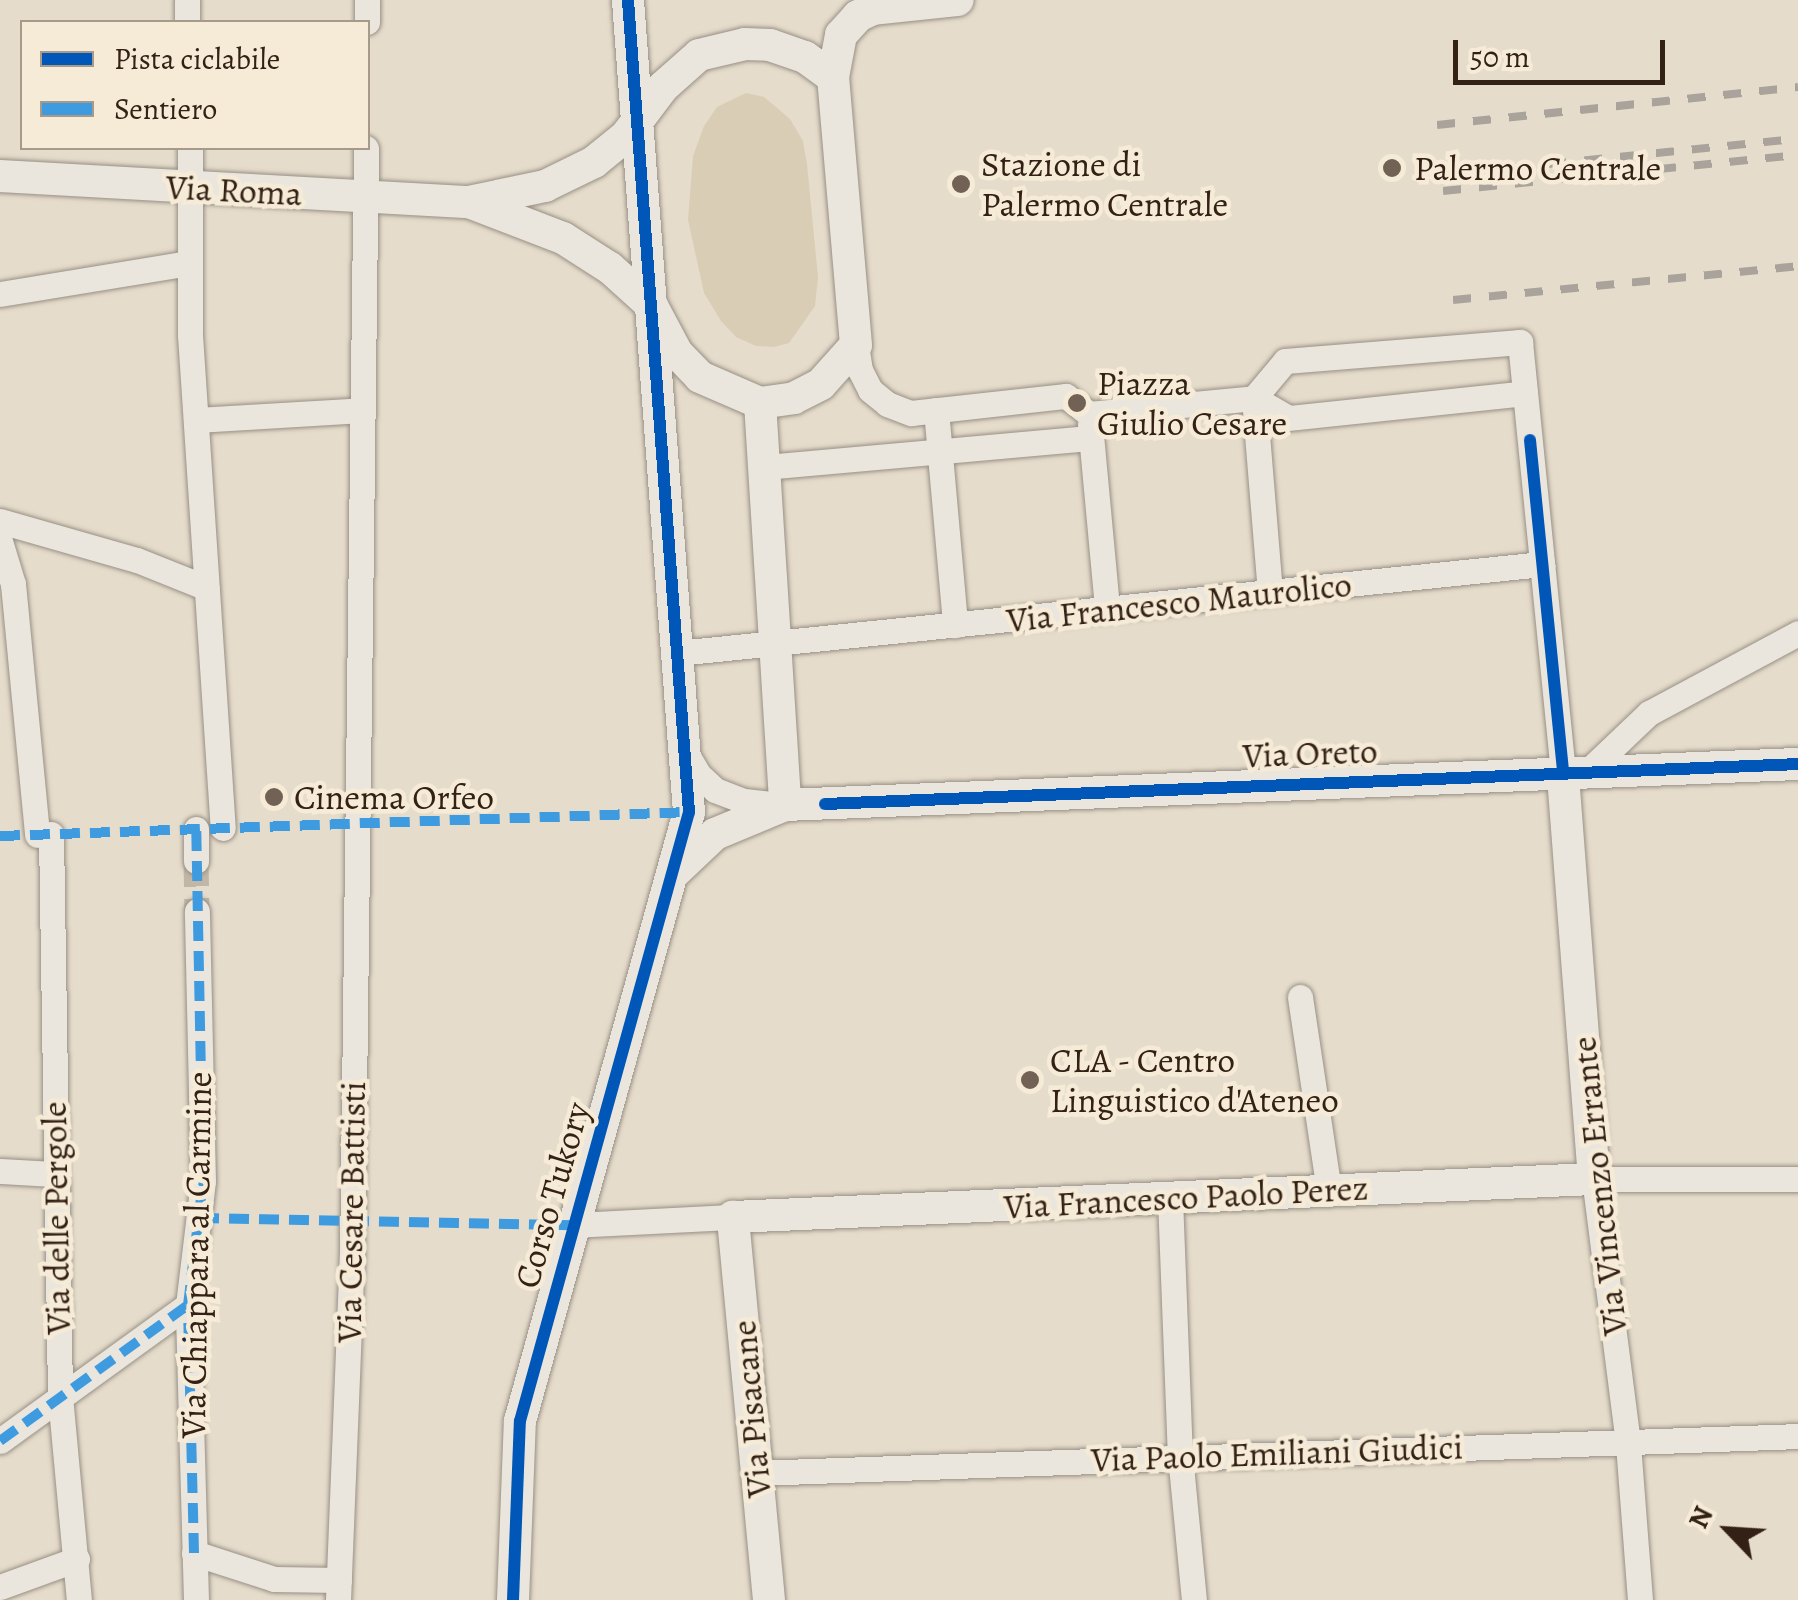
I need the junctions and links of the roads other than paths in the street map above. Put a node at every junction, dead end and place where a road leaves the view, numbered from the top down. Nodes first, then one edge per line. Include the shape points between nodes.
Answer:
1 (628, 0) edge
2 (958, 0) edge
3 (872, 4) edge
4 (833, 78) junction
5 (638, 123) junction
6 (190, 150) edge
7 (366, 150) edge
8 (0, 176) edge
9 (190, 187) junction
10 (366, 197) junction
11 (469, 202) junction
12 (190, 263) junction
13 (0, 294) edge
14 (652, 306) junction
15 (856, 345) junction
16 (1525, 392) junction
17 (1254, 398) junction
18 (760, 403) junction
19 (363, 410) junction
20 (936, 410) junction
21 (196, 420) junction
22 (1090, 426) junction
23 (940, 452) junction
24 (764, 468) junction
25 (0, 521) edge
26 (0, 542) edge
27 (1542, 564) junction
28 (208, 588) junction
29 (1270, 592) junction
30 (1107, 609) junction
31 (955, 625) junction
32 (1798, 632) edge
33 (775, 643) junction
34 (678, 653) junction
35 (685, 751) junction
36 (1798, 764) edge
37 (1576, 772) junction
38 (785, 805) junction
39 (223, 828) dead end
40 (196, 829) dead end
41 (196, 861) tunnel mouth
42 (674, 874) junction
43 (197, 911) tunnel mouth
44 (1300, 997) dead end
45 (0, 1171) edge
46 (54, 1174) junction
47 (1594, 1178) junction
48 (1798, 1179) edge
49 (1329, 1190) junction
50 (1170, 1198) junction
51 (734, 1218) junction
52 (574, 1224) junction
53 (188, 1305) junction
54 (60, 1396) junction
55 (1798, 1436) edge
56 (0, 1441) edge
57 (1628, 1442) junction
58 (1180, 1455) junction
59 (756, 1473) junction
60 (194, 1553) junction
61 (77, 1560) junction
62 (0, 1587) edge
63 (338, 1590) edge
64 (79, 1600) edge
65 (196, 1600) edge
66 (513, 1600) edge
67 (769, 1600) edge
68 (1194, 1600) edge
69 (1640, 1600) edge

1 - 5 street
2 - 3 street
3 - 4 street via 841,34
4 - 5 street via 770,45 724,47 680,69
4 - 15 street
5 - 11 street via 594,162 546,186
5 - 14 street
6 - 9 street
7 - 10 street, Via Cesare Battisti
8 - 9 street, Via Roma
9 - 10 street, Via Roma
9 - 12 street
10 - 11 street, Via Roma
10 - 19 street, Via Cesare Battisti
11 - 14 street via 589,253
12 - 13 street
12 - 21 street
14 - 18 street via 677,353 700,378
14 - 34 street, Corso Tukory
15 - 18 street via 821,384 794,398
15 - 20 street via 865,380 887,404 910,413
16 - 17 street via 1288,418
16 - 17 street via 1520,342 1286,361
16 - 27 street
17 - 22 street
17 - 29 street
18 - 24 street
19 - 21 street
19 - 63 street, Via Cesare Battisti via 352,1256
20 - 22 street via 1066,396
20 - 23 street
21 - 28 street
22 - 23 street
22 - 30 street
23 - 24 street
23 - 31 street
24 - 33 street
25 - 28 street
26 - 46 street, Via delle Pergole via 12,584 44,835
27 - 29 street, Via Francesco Maurolico
27 - 37 street
28 - 39 street
29 - 30 street, Via Francesco Maurolico
30 - 31 street, Via Francesco Maurolico
31 - 33 street, Via Francesco Maurolico
32 - 37 street via 1649,713
33 - 34 street, Via Francesco Maurolico
33 - 38 street
34 - 35 street, Corso Tukory
35 - 38 street via 715,790
35 - 42 street, Corso Tukory via 689,812
36 - 37 street, Via Oreto
37 - 38 street, Via Oreto
37 - 47 street, Via Vincenzo Errante
38 - 42 street via 715,834
40 - 41 street
42 - 52 street, Corso Tukory
43 - 53 street, Via Chiappara al Carmine via 204,1180
44 - 49 street
45 - 46 street
46 - 54 street, Via delle Pergole
47 - 48 street, Via Francesco Paolo Perez
47 - 49 street, Via Francesco Paolo Perez
47 - 57 street, Via Vincenzo Errante
49 - 50 street, Via Francesco Paolo Perez
50 - 51 street, Via Francesco Paolo Perez
50 - 58 street
51 - 52 street, Via Francesco Paolo Perez
51 - 59 street, Via Pisacane
52 - 66 street, Corso Tukory via 520,1421
53 - 54 street
53 - 60 street, Via Chiappara al Carmine
54 - 56 street
54 - 61 street, Via delle Pergole
55 - 57 street, Via Paolo Emiliani Giudici
57 - 58 street, Via Paolo Emiliani Giudici
57 - 69 street, Via Vincenzo Errante
58 - 59 street, Via Paolo Emiliani Giudici
58 - 68 street
59 - 67 street, Via Pisacane
60 - 63 street via 274,1580
60 - 65 street, Via Chiappara al Carmine
61 - 62 street
61 - 64 street, Via delle Pergole

